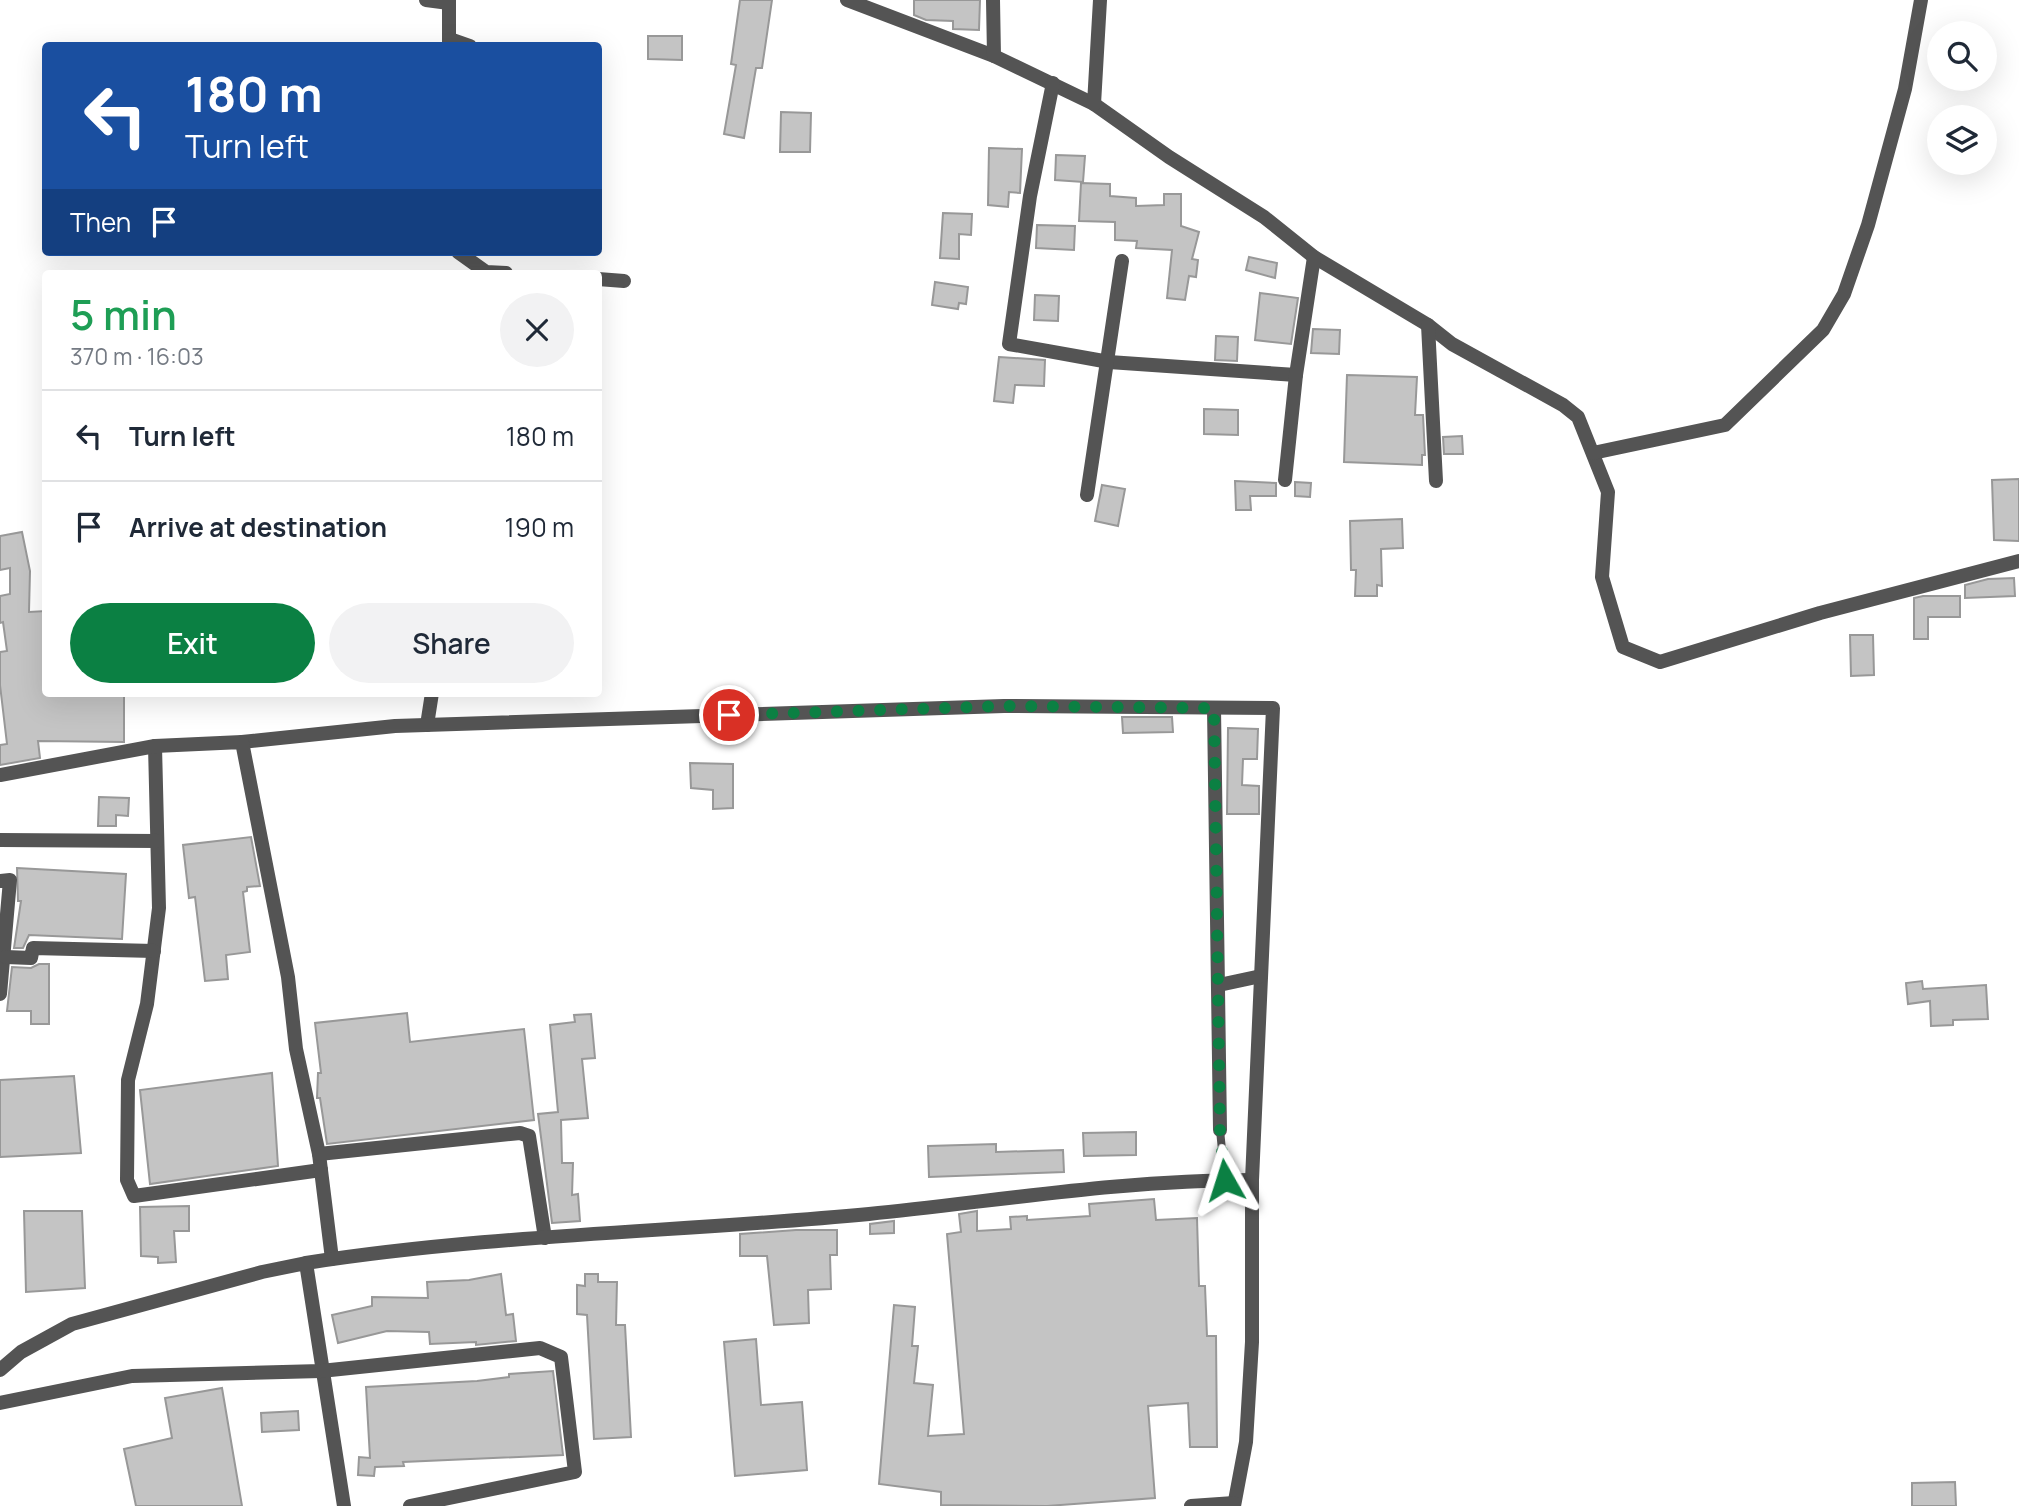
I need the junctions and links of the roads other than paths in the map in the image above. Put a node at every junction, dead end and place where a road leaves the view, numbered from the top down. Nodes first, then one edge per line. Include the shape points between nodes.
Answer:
1 (426, 0) edge
2 (847, 0) edge
3 (993, 0) edge
4 (1100, 0) edge
5 (1921, 0) edge
6 (449, 2) edge
7 (449, 42) edge
8 (994, 56) junction
9 (1052, 83) junction
10 (1094, 104) junction
11 (464, 256) edge
12 (1314, 257) junction
13 (1122, 261) dead end
14 (483, 270) edge
15 (602, 279) edge
16 (624, 281) dead end
17 (1428, 325) junction
18 (1109, 362) junction
19 (1296, 375) junction
20 (1593, 453) junction
21 (1284, 480) dead end
22 (1436, 481) dead end
23 (1087, 495) dead end
24 (2019, 561) edge
25 (431, 697) edge
26 (1214, 708) junction
27 (427, 725) junction
28 (242, 741) junction
29 (155, 746) junction
30 (0, 775) edge
31 (0, 840) edge
32 (157, 841) junction
33 (0, 881) edge
34 (154, 951) junction
35 (5, 957) junction
36 (1261, 976) junction
37 (1219, 985) junction
38 (0, 994) edge
39 (1220, 1130) joint
40 (319, 1154) junction
41 (321, 1170) junction
42 (1225, 1180) junction
43 (1252, 1180) junction
44 (545, 1238) junction
45 (332, 1259) junction
46 (306, 1263) junction
47 (0, 1370) edge
48 (321, 1371) junction
49 (0, 1403) edge
50 (1234, 1505) edge
51 (344, 1506) edge
52 (410, 1506) edge
53 (1191, 1506) edge

1 - 6 street
2 - 8 street
3 - 8 street
4 - 10 street
5 - 20 street via 1905,89 1868,225 1844,294 1823,330 1725,425
6 - 7 street
8 - 9 street
9 - 10 street
9 - 18 street via 1009,344
10 - 12 street via 1264,217
11 - 14 street
12 - 17 street
12 - 19 street
13 - 18 street
15 - 16 street
17 - 20 street via 1452,344 1563,405 1578,417
17 - 22 street
18 - 19 street
18 - 23 street
19 - 21 street
20 - 24 street via 1608,492 1602,577 1623,647 1660,662 1820,613
25 - 27 street
26 - 27 street via 1004,706
26 - 36 street via 1273,708
26 - 37 street
27 - 28 street
28 - 29 street
28 - 40 street
29 - 30 street
29 - 32 street
31 - 32 street
32 - 34 street via 159,908
33 - 35 street via 10,880
34 - 35 street via 33,948 31,958
34 - 41 street via 147,1004 128,1080 127,1180 134,1196
35 - 38 street
36 - 37 street
36 - 43 street
37 - 39 street
39 - 42 lane
40 - 41 street
40 - 44 street via 520,1133 529,1136
41 - 45 street
42 - 43 street
42 - 44 street via 1153,1181 868,1214
43 - 50 street via 1251,1367 1246,1442
44 - 45 street
45 - 46 street
46 - 47 street via 72,1324 21,1352
46 - 48 street
48 - 49 street via 132,1376
48 - 51 street
48 - 52 street via 540,1348 561,1357 575,1472
50 - 53 street

